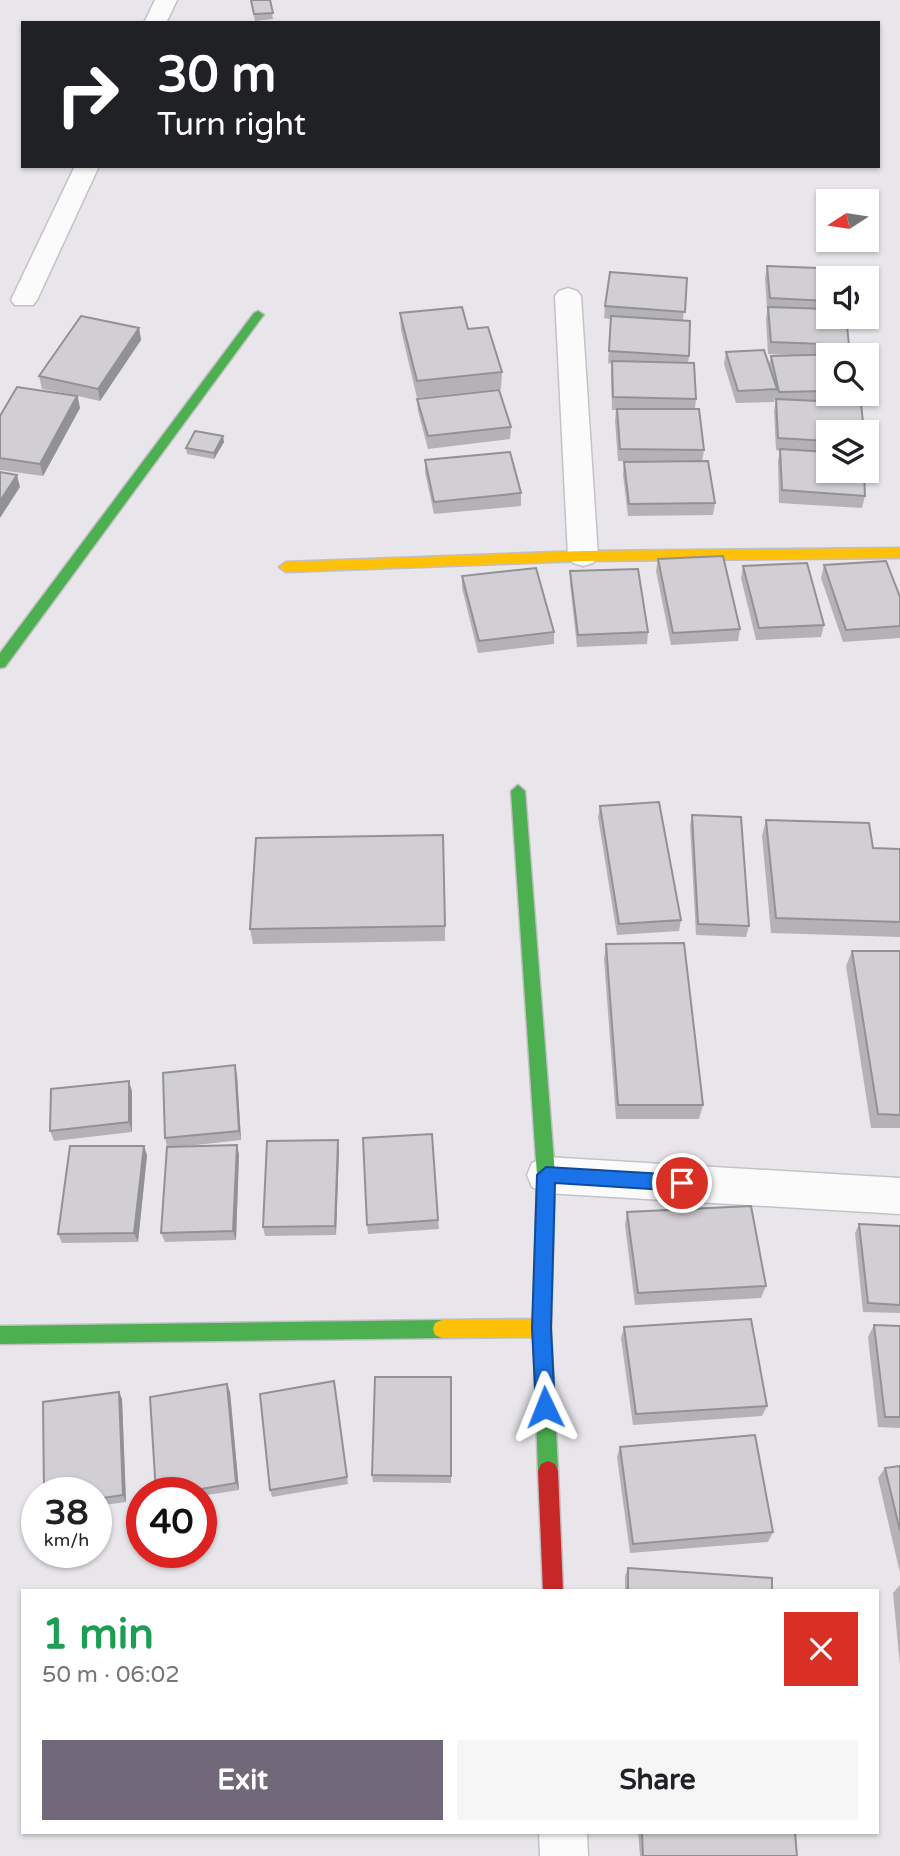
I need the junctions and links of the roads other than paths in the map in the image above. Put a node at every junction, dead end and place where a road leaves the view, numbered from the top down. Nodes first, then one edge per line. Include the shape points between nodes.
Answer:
1 (166, 0) edge
2 (156, 21) edge
3 (86, 168) edge
4 (568, 296) dead end
5 (24, 300) dead end
6 (258, 315) dead end
7 (900, 553) edge
8 (583, 556) junction
9 (286, 567) dead end
10 (0, 663) edge
11 (517, 791) dead end
12 (546, 1175) junction
13 (900, 1196) edge
14 (542, 1328) junction
15 (0, 1335) edge
16 (553, 1589) edge
17 (563, 1834) edge
18 (564, 1856) edge

1 - 2 street
3 - 5 street
4 - 8 street
6 - 10 street
7 - 8 street
8 - 9 street
11 - 12 street
12 - 13 street
12 - 14 street
14 - 15 street
14 - 16 street
17 - 18 street

